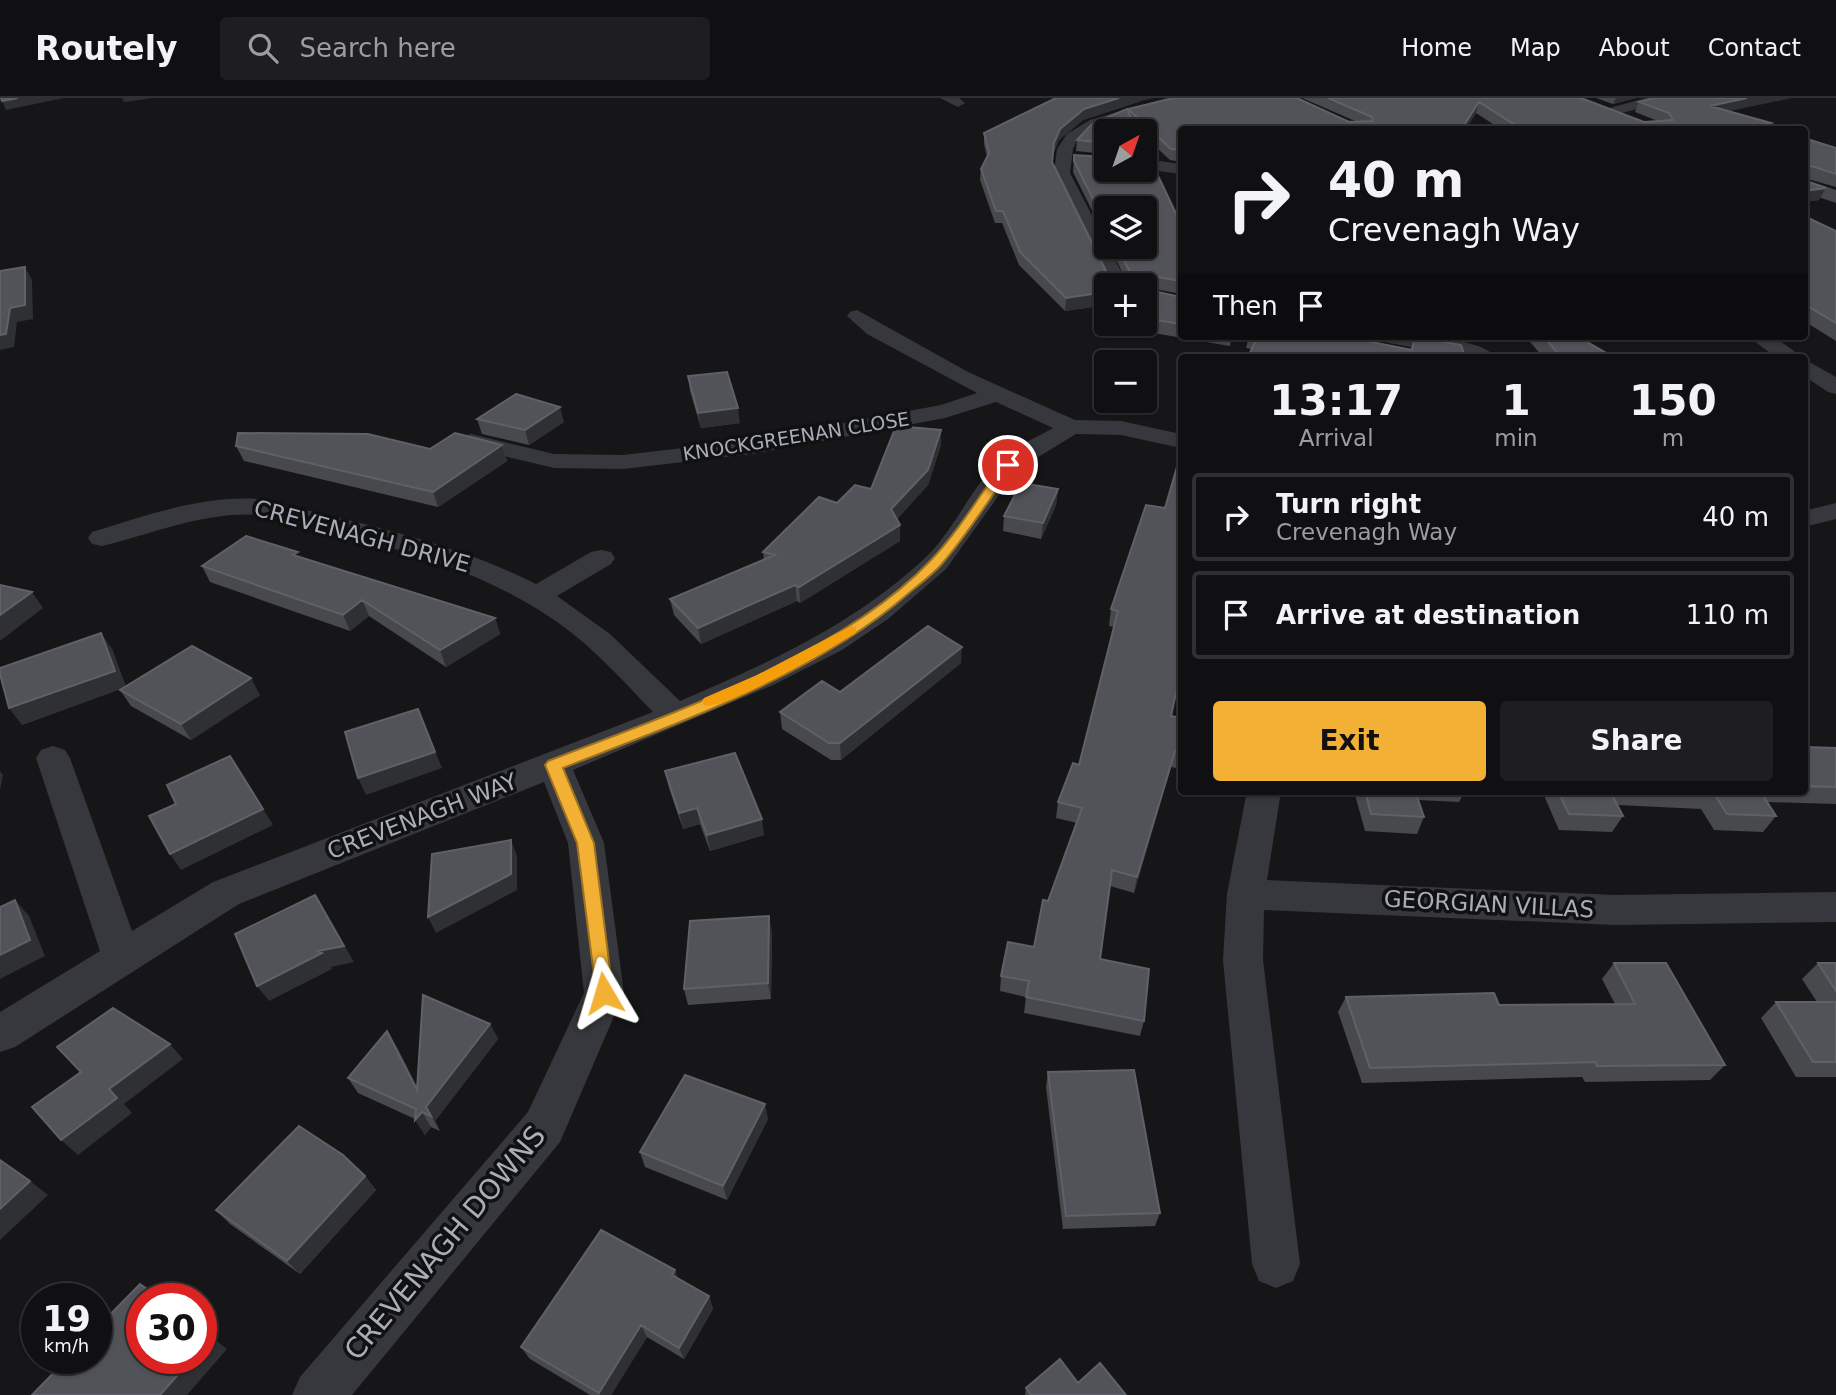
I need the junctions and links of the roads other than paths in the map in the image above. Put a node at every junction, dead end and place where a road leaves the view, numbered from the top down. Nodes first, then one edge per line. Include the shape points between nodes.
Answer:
1 (1187, 98) edge
2 (1662, 98) edge
3 (1605, 109) joint
4 (1634, 121) edge
5 (1062, 157) junction
6 (1084, 159) edge
7 (1157, 166) edge
8 (1178, 169) edge
9 (1808, 186) edge
10 (1836, 197) edge
11 (1112, 273) edge
12 (857, 316) dead end
13 (1408, 340) edge
14 (1764, 340) edge
15 (1476, 354) edge
16 (1785, 354) edge
17 (1808, 369) edge
18 (1836, 387) edge
19 (994, 394) junction
20 (1072, 427) junction
21 (1178, 440) edge
22 (471, 441) edge
23 (1836, 511) edge
24 (1808, 518) edge
25 (102, 537) dead end
26 (601, 558) dead end
27 (536, 596) junction
28 (677, 716) junction
29 (53, 758) dead end
30 (554, 765) junction
31 (1263, 795) edge
32 (1246, 894) junction
33 (1836, 907) edge
34 (121, 958) junction
35 (0, 1034) edge
36 (1276, 1264) dead end
37 (318, 1395) edge

1 - 5 street via 1103,121 1071,138
2 - 3 street
3 - 4 main road
5 - 6 street
5 - 11 street via 1062,173
7 - 8 street
9 - 10 main road
12 - 19 street via 874,330
13 - 15 street
14 - 16 street
17 - 18 street
19 - 20 street
19 - 22 street, KNOCKGREENAN CLOSE via 945,411 752,447 623,462 554,461
20 - 21 street via 1121,428
20 - 28 street, CREVENAGH WAY via 1008,465 936,563 878,613 831,643
23 - 24 street
25 - 27 street, CREVENAGH DRIVE via 195,510 237,504 261,507 422,548 489,572
26 - 27 street
27 - 28 street, CREVENAGH DRIVE via 606,646
28 - 30 street, CREVENAGH WAY
29 - 34 street
30 - 34 street, CREVENAGH WAY via 226,892
30 - 37 street, CREVENAGH DOWNS via 586,843 604,993 544,1127
31 - 32 street
32 - 33 street, GEORGIAN VILLAS via 1615,910
32 - 36 street via 1243,960
34 - 35 street, CREVENAGH WAY

